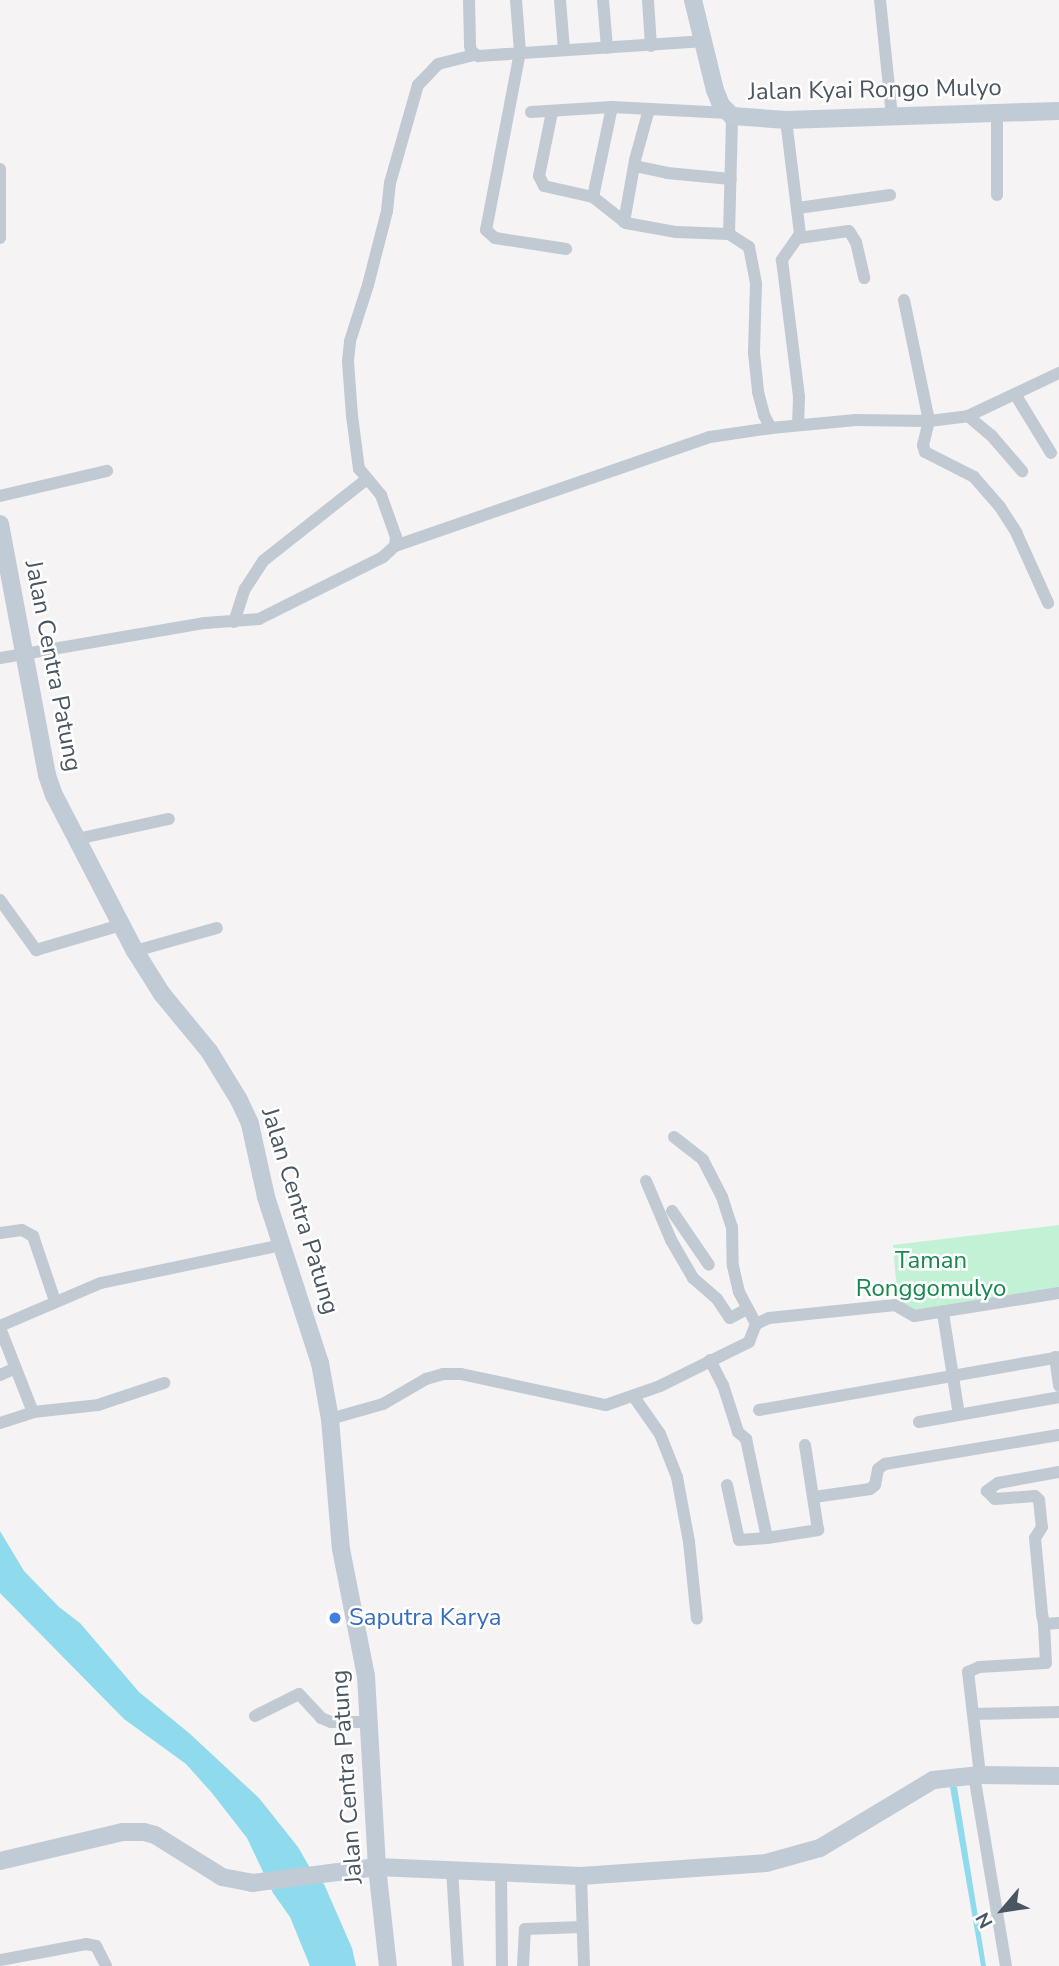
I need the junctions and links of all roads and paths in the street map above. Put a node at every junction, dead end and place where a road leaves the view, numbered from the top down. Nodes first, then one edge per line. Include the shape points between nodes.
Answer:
1 (468, 0) edge
2 (516, 0) edge
3 (560, 0) edge
4 (603, 0) edge
5 (648, 0) edge
6 (693, 0) edge
7 (880, 0) edge
8 (701, 41) junction
9 (651, 46) junction
10 (607, 48) junction
11 (564, 50) junction
12 (520, 52) junction
13 (474, 55) junction
14 (612, 107) junction
15 (649, 109) junction
16 (1059, 111) edge
17 (531, 112) dead end
18 (552, 112) junction
19 (997, 113) junction
20 (730, 114) junction
21 (892, 117) junction
22 (786, 120) junction
23 (635, 166) junction
24 (0, 169) edge
25 (731, 179) junction
26 (890, 195) dead end
27 (997, 195) dead end
28 (593, 197) junction
29 (798, 208) junction
30 (624, 222) junction
31 (729, 234) junction
32 (799, 238) junction
33 (0, 239) edge
34 (566, 249) dead end
35 (863, 278) dead end
36 (904, 300) dead end
37 (1059, 373) edge
38 (1015, 394) junction
39 (968, 416) junction
40 (929, 421) junction
41 (798, 425) junction
42 (771, 428) junction
43 (1051, 453) dead end
44 (107, 471) dead end
45 (1022, 471) dead end
46 (367, 479) junction
47 (0, 496) edge
48 (0, 524) edge
49 (395, 546) junction
50 (1048, 603) dead end
51 (234, 622) junction
52 (25, 653) junction
53 (0, 658) edge
54 (169, 819) dead end
55 (77, 839) junction
56 (0, 900) edge
57 (121, 925) junction
58 (217, 928) dead end
59 (135, 951) junction
60 (674, 1137) dead end
61 (646, 1181) dead end
62 (672, 1211) dead end
63 (0, 1233) edge
64 (282, 1245) junction
65 (709, 1265) dead end
66 (1059, 1293) edge
67 (55, 1301) junction
68 (747, 1309) junction
69 (943, 1313) junction
70 (756, 1324) junction
71 (0, 1327) edge
72 (1057, 1357) edge
73 (710, 1360) junction
74 (16, 1368) junction
75 (0, 1375) edge
76 (952, 1376) junction
77 (164, 1383) dead end
78 (1059, 1386) edge
79 (634, 1397) junction
80 (1059, 1397) edge
81 (759, 1410) dead end
82 (33, 1412) junction
83 (959, 1415) junction
84 (330, 1419) junction
85 (919, 1422) dead end
86 (0, 1423) edge
87 (1059, 1435) edge
88 (805, 1445) dead end
89 (1059, 1472) edge
90 (727, 1485) dead end
91 (814, 1497) junction
92 (767, 1538) junction
93 (697, 1619) dead end
94 (1059, 1623) edge
95 (1044, 1624) junction
96 (1059, 1712) edge
97 (973, 1714) junction
98 (255, 1716) dead end
99 (370, 1722) junction
100 (977, 1775) junction
101 (1059, 1776) edge
102 (0, 1861) edge
103 (377, 1867) junction
104 (452, 1869) junction
105 (501, 1873) junction
106 (581, 1876) junction
107 (582, 1927) junction
108 (0, 1960) edge
109 (106, 1966) edge
110 (388, 1966) edge
111 (458, 1966) edge
112 (502, 1966) edge
113 (523, 1966) edge
114 (584, 1966) edge
115 (1006, 1966) edge

1 - 13 street
2 - 12 street
3 - 11 street
4 - 10 street
5 - 9 street
6 - 8 street, Jalan Kyai Rongo Mulyo
7 - 21 street
8 - 9 street
8 - 20 street, Jalan Kyai Rongo Mulyo via 715,90
9 - 10 street
10 - 11 street
11 - 12 street
12 - 13 street
12 - 34 street via 486,230 495,238
13 - 46 street via 438,64 418,85 350,341 352,416 359,468
14 - 15 street
14 - 18 street
14 - 28 street
15 - 20 street
15 - 23 street
16 - 19 street, Jalan Kyai Rongo Mulyo
17 - 18 street
18 - 28 street via 539,180 544,186
19 - 21 street, Jalan Kyai Rongo Mulyo
19 - 27 street
20 - 22 street, Jalan Kyai Rongo Mulyo
20 - 25 street
21 - 22 street, Jalan Kyai Rongo Mulyo
22 - 29 street
23 - 25 street
23 - 30 street
24 - 33 street
25 - 31 street
26 - 29 street
28 - 30 street
29 - 32 street
30 - 31 street via 676,232
31 - 42 street via 742,241 752,256 758,392
32 - 35 street via 849,231 856,242
32 - 41 street via 782,260 799,397
36 - 40 street
37 - 38 street
38 - 39 street
38 - 43 street
39 - 40 street
39 - 45 street
40 - 41 street
40 - 50 street via 925,452 974,477 1000,507
41 - 42 street
42 - 49 street via 710,437
44 - 47 street
46 - 49 street via 381,495
46 - 51 street via 263,561 245,589
48 - 52 street, Jalan Centra Patung
49 - 51 street via 383,557 259,619
51 - 52 street
52 - 53 street
52 - 55 street, Jalan Centra Patung via 47,775
54 - 55 street
55 - 57 street, Jalan Centra Patung
56 - 57 street via 36,950
57 - 59 street, Jalan Centra Patung
58 - 59 street
59 - 64 street, Jalan Centra Patung via 239,1100 250,1124
60 - 68 street via 703,1160 726,1205 734,1239 733,1266
61 - 68 street via 693,1278 730,1318
62 - 65 street
63 - 67 street via 22,1230 33,1236
64 - 67 street via 102,1283
64 - 84 street, Jalan Centra Patung via 320,1363
66 - 69 street
67 - 71 street
68 - 70 street
69 - 70 street via 914,1316 895,1306 868,1306 798,1312
69 - 76 street
70 - 73 street via 749,1342
71 - 74 street
72 - 76 street
72 - 78 street
73 - 79 street
73 - 92 street via 738,1432 746,1439
74 - 75 street
74 - 82 street
76 - 81 street
76 - 83 street
77 - 82 street via 98,1405
79 - 84 street via 606,1405 443,1374 383,1404
79 - 93 street via 660,1434 677,1477
80 - 83 street
82 - 86 street
83 - 85 street
84 - 99 street, Jalan Centra Patung via 341,1549 366,1676
87 - 91 street via 885,1464 870,1489
88 - 91 street
89 - 95 street via 998,1483 987,1491 995,1499 1035,1496 1039,1500 1042,1527 1035,1538
90 - 92 street via 739,1540
91 - 92 street via 818,1530
94 - 95 street
95 - 97 street via 1046,1663 979,1667 968,1672
96 - 97 street
97 - 100 street
98 - 99 street via 299,1694 321,1718 331,1722
99 - 103 street, Jalan Centra Patung
100 - 101 street
100 - 106 street via 933,1780 820,1848 797,1856 766,1863
100 - 115 street
102 - 103 street via 123,1832 144,1832 237,1882 320,1877
103 - 104 street
103 - 110 street, Jalan Centra Patung
104 - 105 street
104 - 111 street
105 - 106 street
105 - 112 street
106 - 107 street
107 - 113 street via 525,1929
107 - 114 street
108 - 109 street via 86,1944 96,1946

